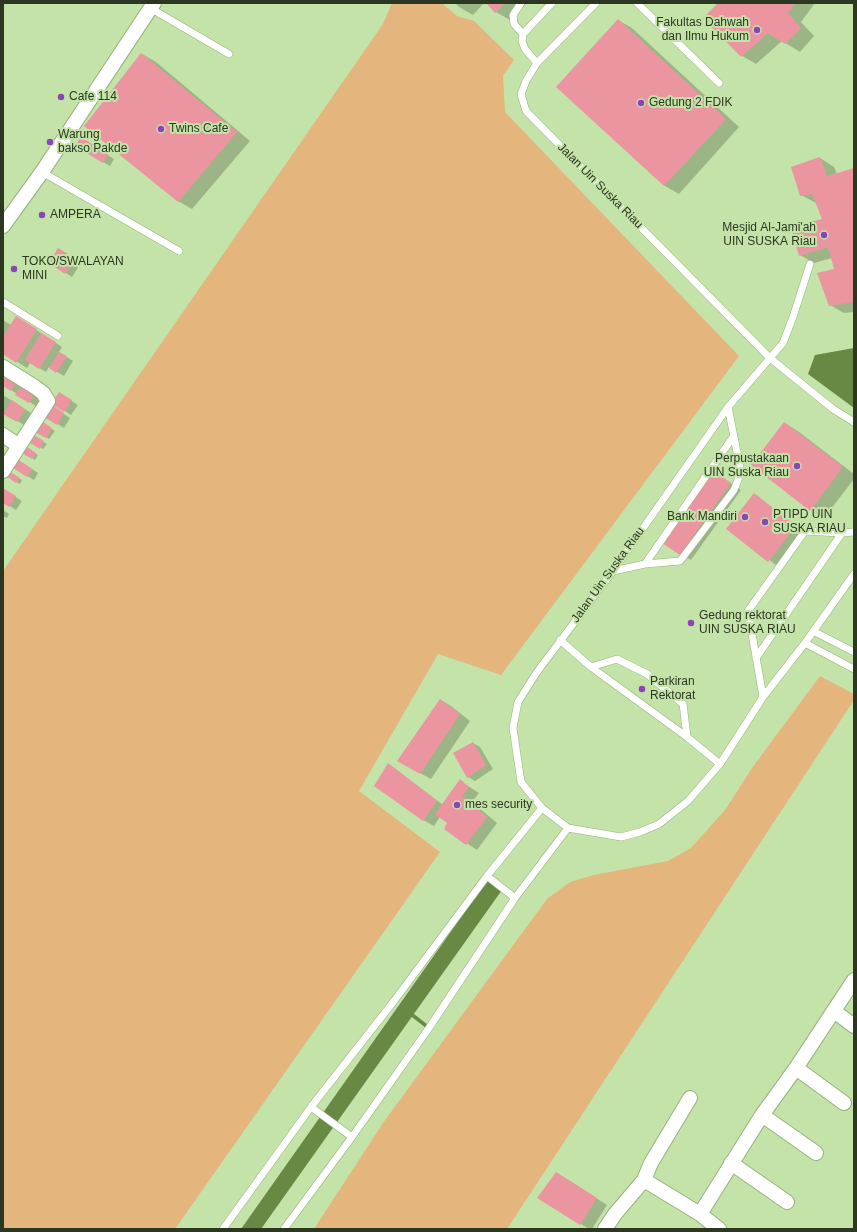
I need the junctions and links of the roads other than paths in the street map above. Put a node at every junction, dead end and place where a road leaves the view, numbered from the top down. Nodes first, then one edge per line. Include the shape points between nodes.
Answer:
1 (521, 3) edge
2 (596, 3) edge
3 (637, 3) edge
4 (550, 4) edge
5 (152, 6) edge
6 (523, 34) junction
7 (229, 54) dead end
8 (537, 63) junction
9 (719, 83) dead end
10 (42, 172) junction
11 (3, 226) edge
12 (179, 251) dead end
13 (810, 264) dead end
14 (3, 302) edge
15 (58, 336) dead end
16 (770, 358) junction
17 (3, 367) edge
18 (728, 407) junction
19 (854, 422) edge
20 (3, 435) edge
21 (733, 437) junction
22 (19, 446) junction
23 (3, 471) edge
24 (854, 532) edge
25 (842, 533) junction
26 (645, 564) junction
27 (613, 570) junction
28 (854, 574) edge
29 (813, 631) junction
30 (560, 640) junction
31 (805, 643) junction
32 (854, 652) edge
33 (756, 658) junction
34 (591, 666) junction
35 (854, 669) edge
36 (763, 697) junction
37 (687, 736) junction
38 (720, 764) junction
39 (542, 808) junction
40 (568, 828) junction
41 (490, 878) junction
42 (512, 896) junction
43 (854, 980) edge
44 (834, 1011) junction
45 (854, 1026) edge
46 (796, 1068) junction
47 (690, 1098) dead end
48 (844, 1102) dead end
49 (311, 1107) junction
50 (762, 1115) junction
51 (352, 1137) junction
52 (816, 1153) dead end
53 (731, 1163) junction
54 (644, 1180) junction
55 (787, 1202) dead end
56 (700, 1214) junction
57 (223, 1229) edge
58 (284, 1229) edge
59 (605, 1229) edge
60 (719, 1229) edge

1 - 6 lane via 513,14 514,24
2 - 8 lane, Jalan Uin Suska Riau
3 - 9 lane
4 - 6 lane
5 - 7 lane
5 - 10 street
6 - 8 lane via 525,49
8 - 16 lane, Jalan Uin Suska Riau via 521,94 526,111
10 - 11 street
10 - 12 lane
13 - 16 lane via 783,343
14 - 15 lane
16 - 18 lane, Jalan Uin Suska Riau
16 - 19 lane, Jalan Uin Suska Riau via 833,409
17 - 22 street via 43,393 48,401
18 - 21 lane
18 - 27 lane, Jalan Uin Suska Riau
20 - 22 street
21 - 26 lane
21 - 26 lane via 741,472 734,490 680,561
22 - 23 street
24 - 25 lane
25 - 33 lane
25 - 33 lane via 805,531 748,611
26 - 27 lane
27 - 30 lane, Jalan Uin Suska Riau
28 - 29 lane, Jalan Uin Suska Riau
29 - 31 lane, Jalan Uin Suska Riau
29 - 32 lane
30 - 34 lane
30 - 39 lane, Jalan Uin Suska Riau via 518,702 513,728 521,782
31 - 35 lane
31 - 36 lane, Jalan Uin Suska Riau
33 - 36 lane
34 - 37 lane
34 - 37 lane via 617,659 648,674 683,704
36 - 38 lane, Jalan Uin Suska Riau
37 - 38 lane
38 - 40 lane, Jalan Uin Suska Riau via 688,801 659,824 621,837
39 - 40 lane, Jalan Uin Suska Riau
39 - 41 lane via 517,838
40 - 42 lane
41 - 42 lane
41 - 49 lane
42 - 51 lane via 429,1028
43 - 44 street
44 - 45 street
44 - 46 street
46 - 48 street
46 - 50 street
47 - 54 street
49 - 51 lane
49 - 57 lane
50 - 52 street
50 - 53 street
51 - 58 lane
53 - 55 street
53 - 56 street
54 - 56 street
54 - 59 street
56 - 60 street

